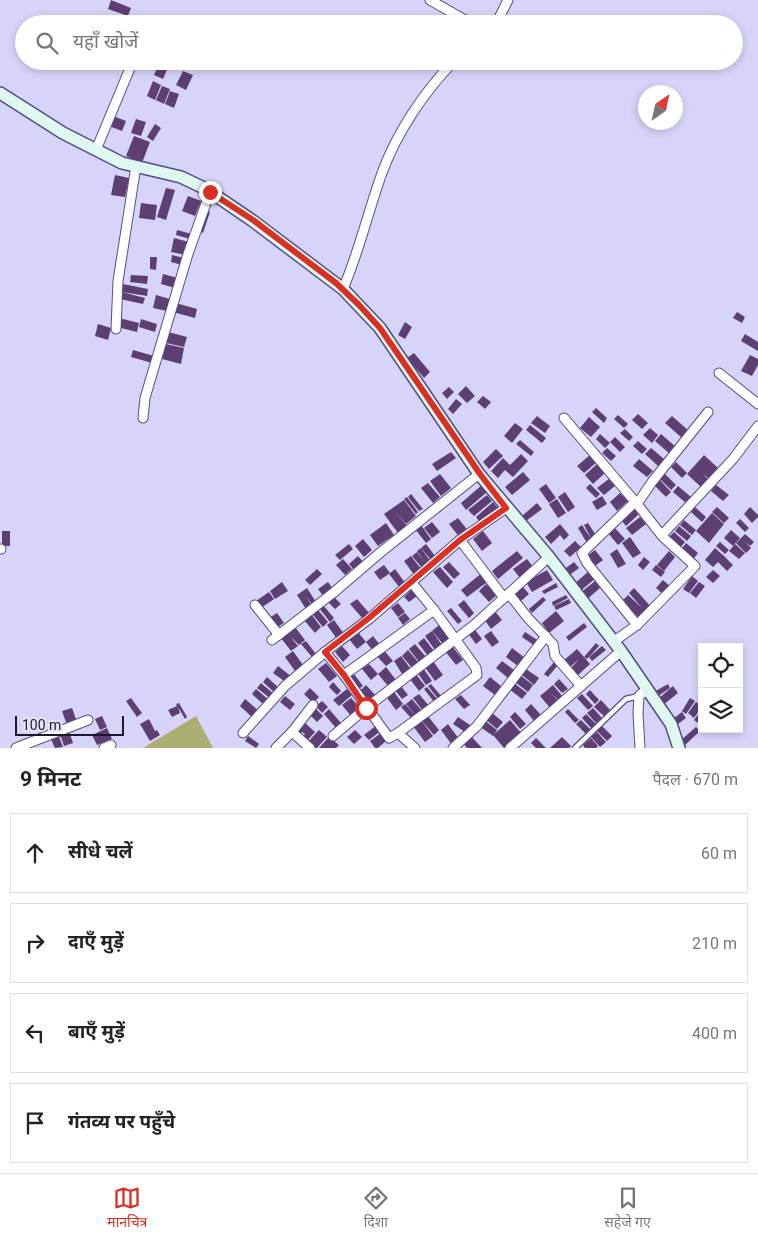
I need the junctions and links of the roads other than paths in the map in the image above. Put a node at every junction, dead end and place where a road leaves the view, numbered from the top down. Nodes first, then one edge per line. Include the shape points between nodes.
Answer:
1 (430, 0) edge
2 (508, 0) edge
3 (456, 15) edge
4 (500, 15) edge
5 (129, 70) edge
6 (446, 70) edge
7 (0, 93) edge
8 (96, 150) junction
9 (136, 166) junction
10 (210, 192) junction
11 (343, 290) junction
12 (116, 329) dead end
13 (719, 373) dead end
14 (758, 404) edge
15 (708, 412) dead end
16 (143, 418) dead end
17 (564, 418) dead end
18 (758, 426) edge
19 (480, 474) junction
20 (637, 504) junction
21 (506, 508) junction
22 (662, 536) junction
23 (460, 540) junction
24 (549, 557) junction
25 (412, 583) junction
26 (506, 596) junction
27 (255, 605) dead end
28 (434, 610) junction
29 (637, 625) junction
30 (546, 636) junction
31 (454, 640) junction
32 (613, 642) junction
33 (325, 652) junction
34 (621, 652) junction
35 (344, 675) junction
36 (580, 686) junction
37 (643, 692) junction
38 (312, 705) dead end
39 (366, 708) junction
40 (88, 720) dead end
41 (292, 732) junction
42 (243, 733) dead end
43 (398, 733) junction
44 (333, 736) dead end
45 (16, 748) edge
46 (276, 748) edge
47 (310, 748) edge
48 (415, 748) edge
49 (453, 748) edge
50 (510, 748) edge
51 (576, 748) edge
52 (640, 748) edge
53 (679, 748) edge

1 - 3 street
2 - 4 street
5 - 8 street
6 - 11 street via 430,89 394,146
7 - 8 main road
8 - 9 main road
9 - 10 main road via 181,177
9 - 12 street via 118,281
10 - 11 main road via 253,220
10 - 16 street via 150,381
11 - 19 main road via 380,328
13 - 14 street
15 - 20 street
17 - 20 street
18 - 22 street via 733,459
19 - 21 main road
19 - 27 street via 276,638
20 - 22 street
20 - 29 street via 633,504 582,553
21 - 23 street
21 - 24 main road
22 - 29 street via 695,566
23 - 25 street
23 - 26 street
24 - 26 street
24 - 32 main road
25 - 28 street
25 - 33 street
26 - 30 street
26 - 31 street
28 - 31 street
28 - 35 street
29 - 32 street
30 - 36 street via 553,644 555,656
30 - 49 street via 476,726
31 - 39 street
31 - 43 street via 476,668 477,675
32 - 34 main road
33 - 35 street
33 - 42 street via 285,686
34 - 36 street
34 - 37 main road
35 - 39 street
36 - 50 street
37 - 51 lane via 626,699
37 - 52 street via 638,713
37 - 53 main road via 671,724
38 - 41 street
39 - 43 street via 389,738
39 - 44 street
40 - 45 street
41 - 46 street
41 - 47 street
43 - 48 street

